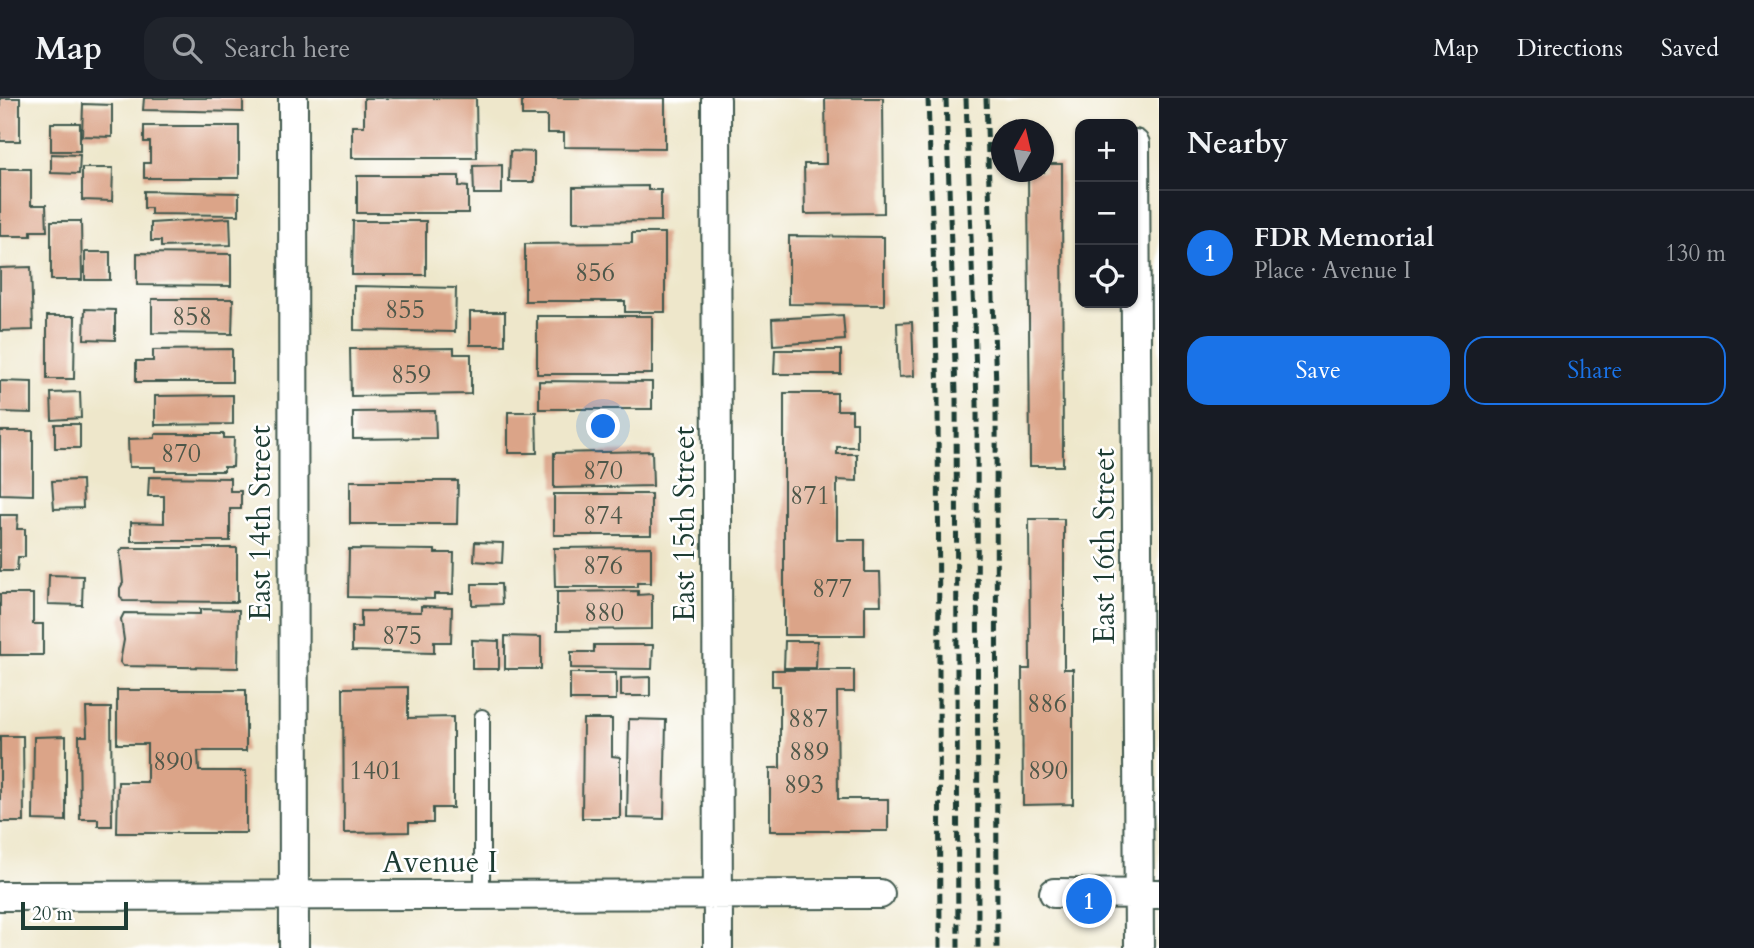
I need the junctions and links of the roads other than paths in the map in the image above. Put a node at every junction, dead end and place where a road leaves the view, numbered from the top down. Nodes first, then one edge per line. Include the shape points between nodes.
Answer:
1 (293, 98) edge
2 (716, 99) edge
3 (1136, 182) edge
4 (482, 717) dead end
5 (1054, 893) dead end
6 (718, 894) junction
7 (880, 894) dead end
8 (1149, 894) edge
9 (482, 895) junction
10 (0, 896) edge
11 (294, 896) junction
12 (294, 948) edge
13 (718, 948) edge
14 (1139, 948) edge

1 - 11 street, East 14th Street
2 - 6 street, East 15th Street
3 - 8 street, East 16th Street
4 - 9 lane
5 - 8 street
6 - 7 street, Avenue I
6 - 9 street, Avenue I
6 - 13 street, East 15th Street
8 - 14 street, East 16th Street
9 - 11 street, Avenue I
10 - 11 street, Avenue I
11 - 12 street, East 14th Street

